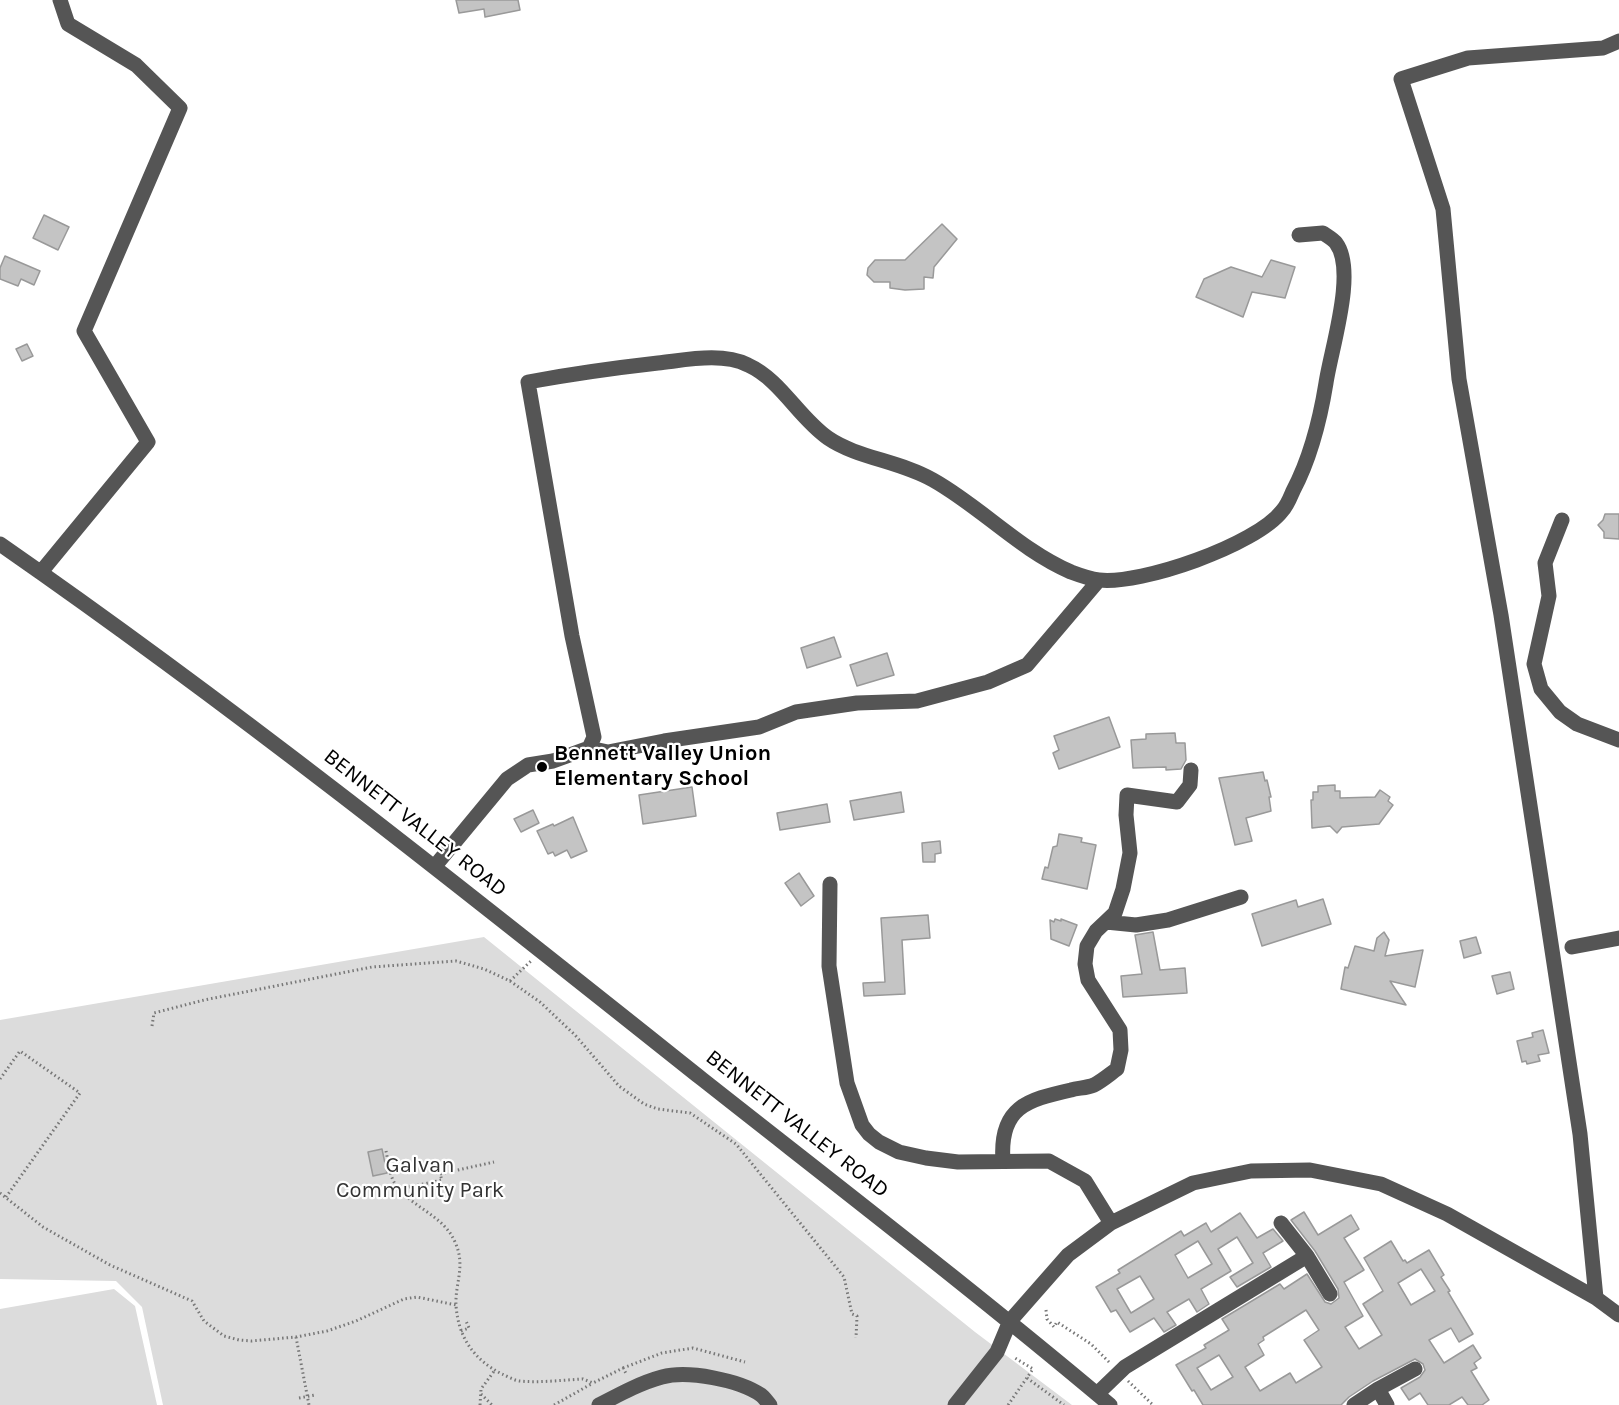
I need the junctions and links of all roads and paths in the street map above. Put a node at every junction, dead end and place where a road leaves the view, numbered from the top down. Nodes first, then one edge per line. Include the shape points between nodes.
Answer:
1 (60, 0) edge
2 (1619, 41) edge
3 (1299, 235) dead end
4 (1562, 519) dead end
5 (0, 544) edge
6 (41, 572) junction
7 (1099, 580) junction
8 (1619, 740) edge
9 (589, 748) junction
10 (1191, 770) dead end
11 (435, 866) junction
12 (831, 884) dead end
13 (1241, 897) dead end
14 (1106, 922) junction
15 (1619, 938) edge
16 (1572, 947) dead end
17 (543, 951) junction
18 (510, 981) junction
19 (152, 1026) dead end
20 (0, 1079) edge
21 (386, 1151) dead end
22 (1003, 1161) junction
23 (494, 1162) dead end
24 (400, 1189) junction
25 (0, 1193) edge
26 (6, 1197) junction
27 (1111, 1223) junction
28 (1281, 1223) dead end
29 (1307, 1256) junction
30 (1330, 1294) dead end
31 (1596, 1298) junction
32 (456, 1305) junction
33 (1046, 1310) dead end
34 (1619, 1315) edge
35 (466, 1321) dead end
36 (1010, 1321) junction
37 (461, 1331) junction
38 (296, 1337) junction
39 (856, 1338) dead end
40 (1015, 1358) dead end
41 (745, 1362) dead end
42 (623, 1368) junction
43 (1415, 1369) dead end
44 (495, 1370) junction
45 (1120, 1373) junction
46 (1027, 1378) junction
47 (593, 1383) junction
48 (634, 1387) junction
49 (1378, 1389) junction
50 (481, 1394) junction
51 (1097, 1394) junction
52 (315, 1395) dead end
53 (307, 1396) junction
54 (299, 1398) dead end
55 (309, 1405) edge
56 (480, 1405) edge
57 (492, 1405) edge
58 (554, 1405) edge
59 (599, 1405) edge
60 (770, 1405) edge
61 (956, 1405) edge
62 (1008, 1405) edge
63 (1064, 1405) edge
64 (1110, 1405) edge
65 (1153, 1405) edge
66 (1354, 1405) edge
67 (1386, 1405) edge

1 - 6 street via 68,24 136,65 180,108 84,331 148,442
2 - 31 street via 1603,48 1468,58 1401,79 1443,209 1459,379 1501,615 1578,1123
3 - 7 street via 1323,233 1336,242 1343,256 1345,285 1316,435 1282,512 1257,533 1196,561 1137,578
4 - 8 street via 1545,563 1549,596 1534,664 1541,689 1560,712 1577,724
5 - 6 street, BENNETT VALLEY ROAD
6 - 11 street, BENNETT VALLEY ROAD via 221,702
7 - 9 street via 1027,665 988,682 917,701 857,703 796,712 759,728 608,752
7 - 9 street via 1071,572 1027,547 934,480 830,439 807,421 769,378 748,364 725,358 685,360 528,381 572,636 594,737
9 - 11 street via 528,765 507,778
10 - 14 street via 1190,785 1178,802 1127,795 1130,852 1115,913
11 - 17 street, BENNETT VALLEY ROAD
12 - 22 street via 830,966 847,1083 862,1125 879,1142 899,1152 958,1162
13 - 14 street via 1168,920 1136,925
14 - 22 street via 1087,946 1085,964 1088,980 1120,1030 1117,1069 1094,1085 1043,1096 1022,1105 1008,1123 1002,1145
15 - 16 street
17 - 18 path
17 - 36 street, BENNETT VALLEY ROAD
18 - 19 path via 456,961 372,967 154,1013
18 - 39 path via 540,1002 620,1086 644,1104 690,1113 736,1144 844,1277 852,1314 857,1316
20 - 26 path via 20,1051 80,1093
21 - 24 path via 393,1180
22 - 27 street via 1049,1161 1085,1181
23 - 24 path via 440,1174 442,1180
24 - 32 path via 442,1224 456,1243 461,1261
25 - 26 path
26 - 38 path via 43,1227 110,1265 192,1301 204,1321 224,1336 251,1341
27 - 31 street via 1193,1183 1251,1171 1310,1170 1381,1184 1447,1214
27 - 36 street via 1068,1255
28 - 29 street
29 - 30 street
29 - 45 street
31 - 34 street
32 - 37 path
32 - 38 path via 417,1297 404,1299 327,1331
33 - 45 path via 1054,1327 1057,1322 1091,1344
35 - 37 path via 469,1328
36 - 51 street, BENNETT VALLEY ROAD
36 - 61 street via 997,1352
37 - 44 path via 475,1355
38 - 53 path
40 - 46 path via 1033,1369
41 - 42 path via 693,1348 662,1353
42 - 47 path
42 - 48 path
43 - 49 street
44 - 47 path via 517,1381 583,1379
44 - 50 path
45 - 51 street
45 - 65 path
46 - 62 path
46 - 63 path
47 - 58 path
48 - 59 street
48 - 60 street via 665,1376 698,1375 733,1382 761,1395
49 - 66 street
49 - 67 street
50 - 56 path
50 - 57 path
51 - 64 street, BENNETT VALLEY ROAD
52 - 53 path
53 - 54 path
53 - 55 path

